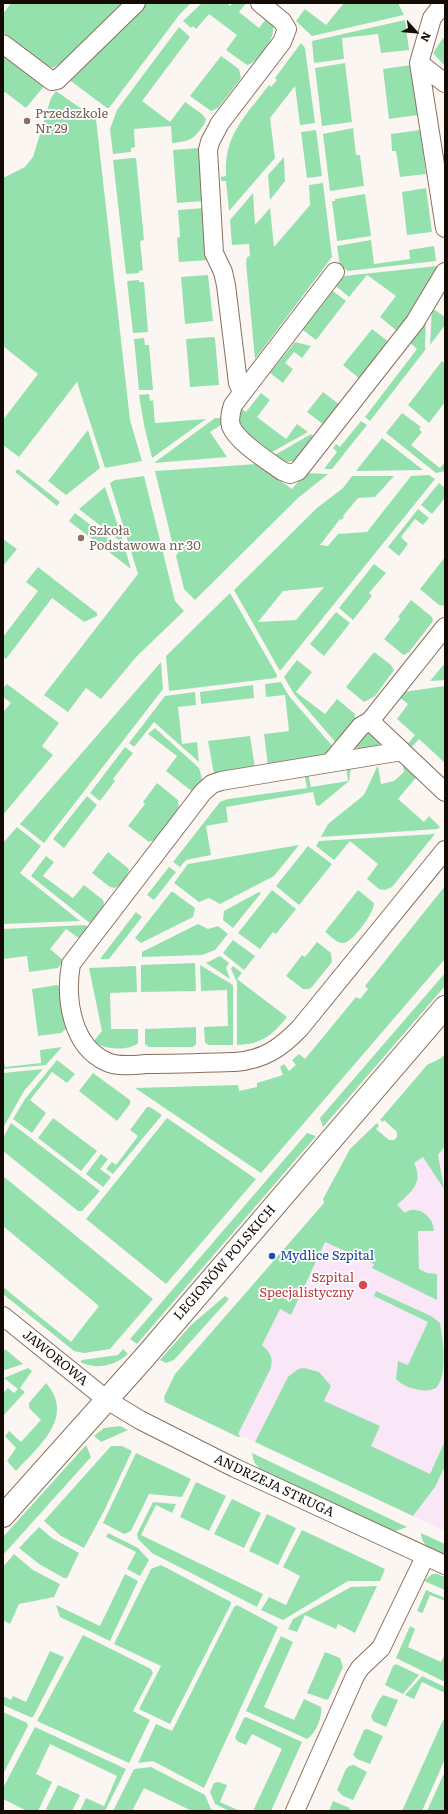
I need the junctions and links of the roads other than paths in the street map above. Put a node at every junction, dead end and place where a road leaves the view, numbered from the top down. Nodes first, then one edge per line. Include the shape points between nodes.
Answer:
1 (136, 3) edge
2 (260, 3) edge
3 (444, 3) edge
4 (3, 44) edge
5 (419, 63) junction
6 (445, 83) edge
7 (445, 228) edge
8 (335, 272) dead end
9 (445, 272) edge
10 (242, 392) junction
11 (445, 627) edge
12 (370, 721) junction
13 (402, 751) junction
14 (331, 762) junction
15 (445, 792) edge
16 (445, 850) edge
17 (445, 1007) edge
18 (3, 1316) edge
19 (107, 1400) junction
20 (3, 1516) edge
21 (425, 1557) junction
22 (445, 1565) edge
23 (295, 1811) edge

1 - 4 street via 52,82
2 - 10 street via 282,21 287,29 282,42 220,123 208,150 214,253 226,285 238,383
3 - 5 street via 432,18
5 - 6 street
5 - 7 street
8 - 10 street
9 - 10 street via 415,322 298,471 290,474 282,471 245,443 231,426 233,405
11 - 12 street
12 - 13 street
12 - 14 street via 361,726
13 - 14 street
13 - 15 street
14 - 16 street via 221,781 212,784 203,792 71,964 68,983 75,1026 77,1034 92,1052 107,1063 132,1065 249,1061 275,1051 300,1028
17 - 19 street, LEGIONÓW POLSKICH
18 - 19 street, JAWOROWA
19 - 20 street, LEGIONÓW POLSKICH
19 - 21 street, ANDRZEJA STRUGA via 177,1440
21 - 22 street, ANDRZEJA STRUGA
21 - 23 street via 381,1648 355,1676

